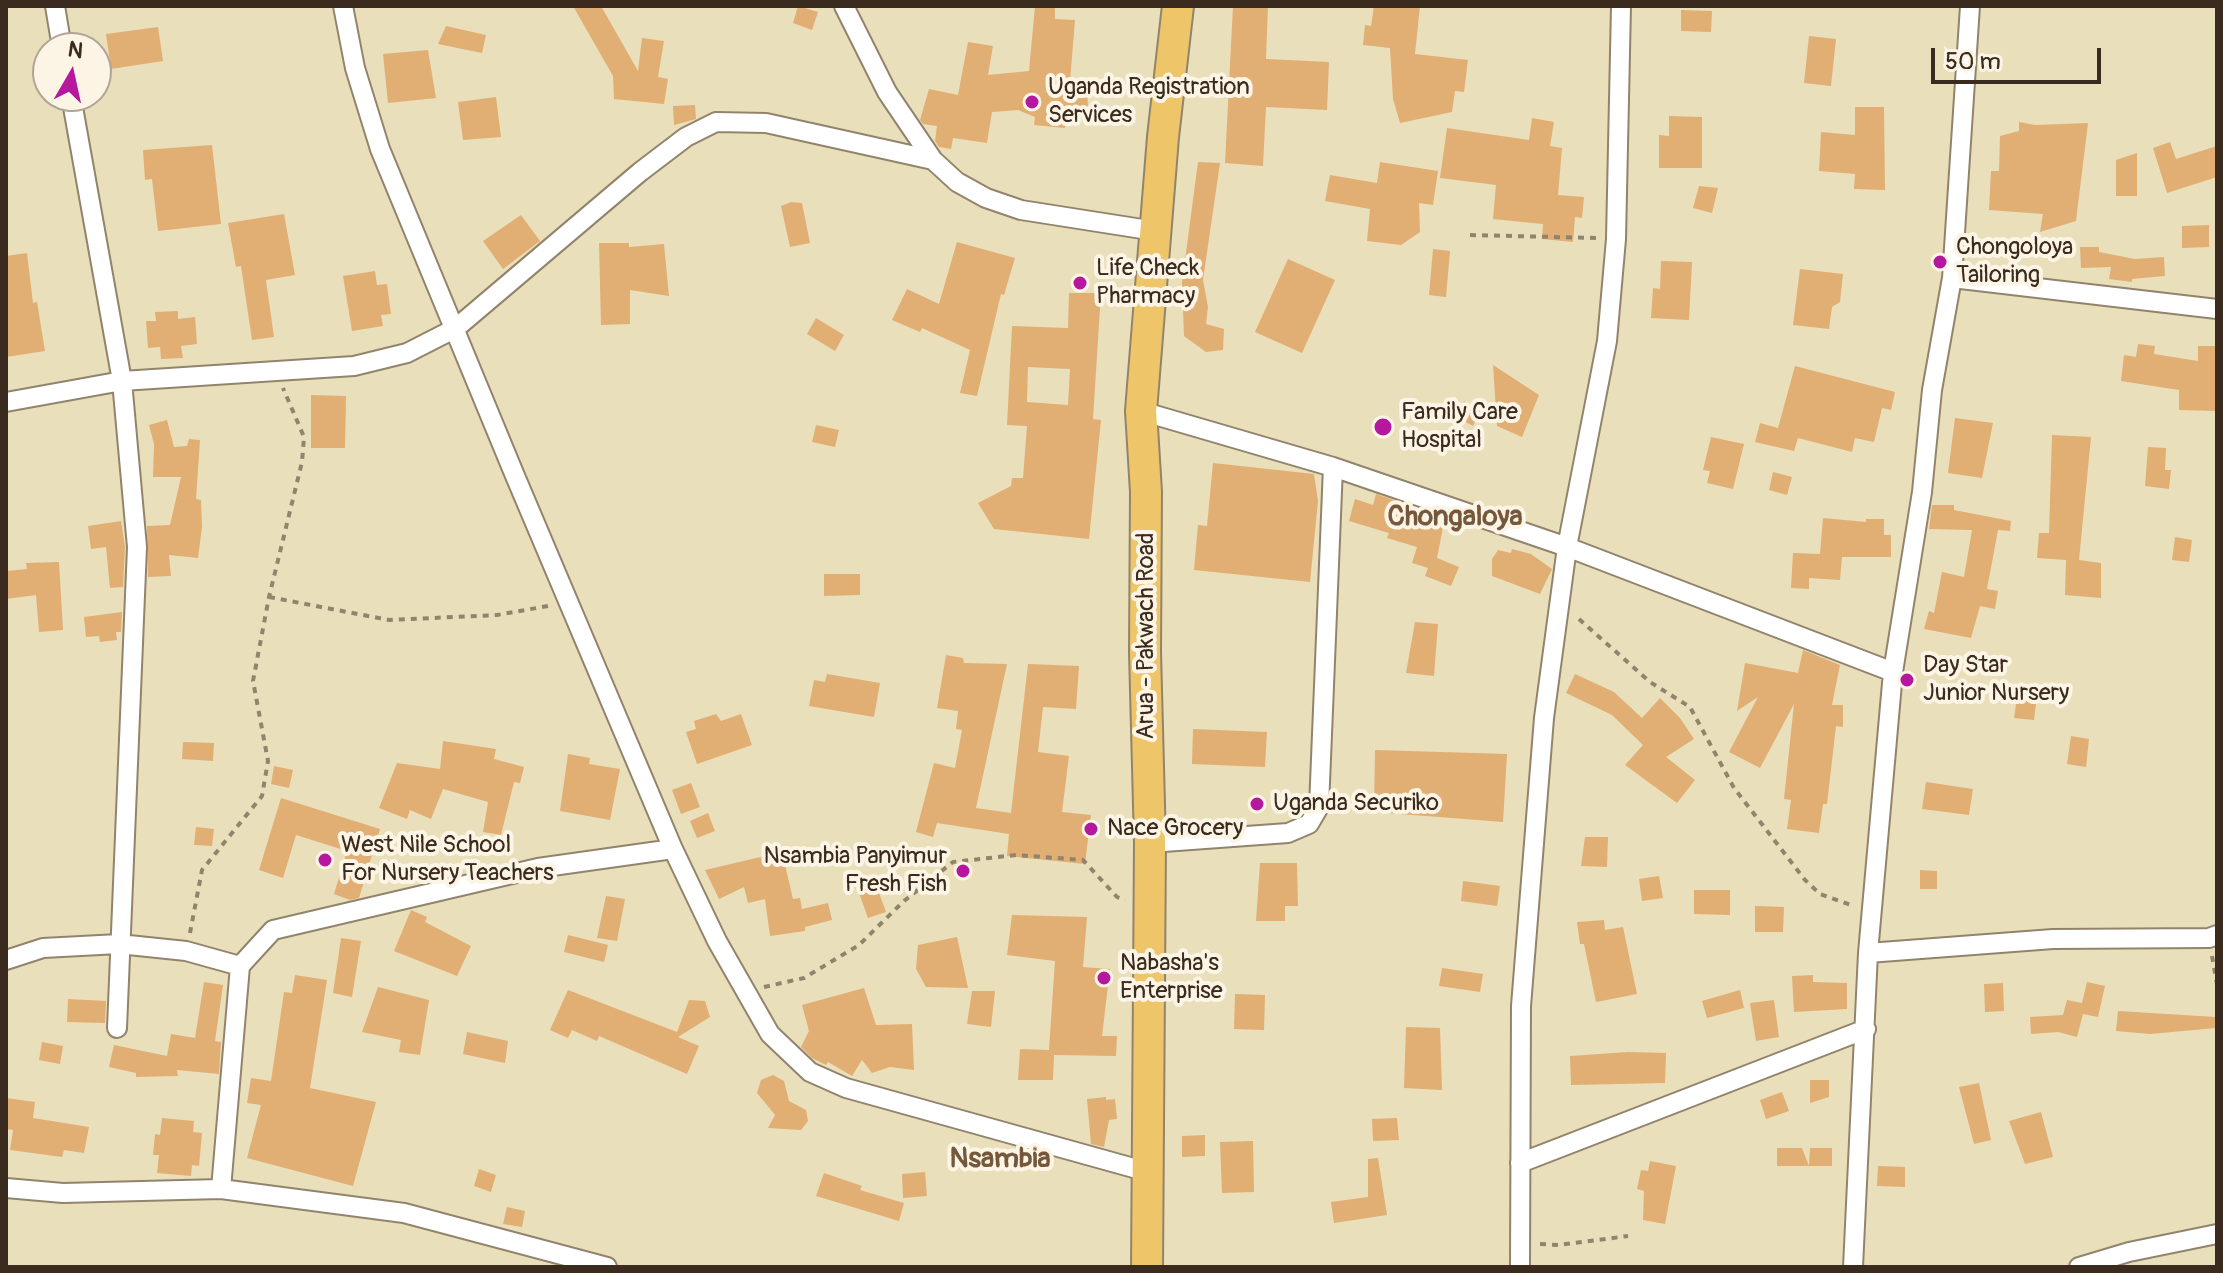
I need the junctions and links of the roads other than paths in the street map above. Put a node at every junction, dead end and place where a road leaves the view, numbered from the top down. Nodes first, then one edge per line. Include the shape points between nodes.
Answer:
1 (55, 6) edge
2 (343, 6) edge
3 (844, 6) edge
4 (1178, 6) edge
5 (1621, 6) edge
6 (1970, 6) edge
7 (59, 32) edge
8 (74, 112) edge
9 (933, 160) junction
10 (1155, 231) junction
11 (1952, 278) junction
12 (2217, 309) edge
13 (456, 328) junction
14 (122, 381) junction
15 (6, 402) edge
16 (1141, 411) junction
17 (1333, 467) junction
18 (1567, 547) junction
19 (1893, 672) junction
20 (1150, 843) junction
21 (673, 849) junction
22 (2213, 936) edge
23 (119, 944) junction
24 (1868, 953) junction
25 (6, 960) edge
26 (240, 966) junction
27 (117, 1028) dead end
28 (1866, 1029) junction
29 (1520, 1163) junction
30 (1148, 1172) junction
31 (6, 1188) edge
32 (221, 1189) junction
33 (2217, 1234) edge
34 (607, 1267) edge
35 (1147, 1267) edge
36 (1520, 1267) edge
37 (1853, 1267) edge
38 (2079, 1267) edge

1 - 7 street
2 - 13 street via 376,137
3 - 9 street via 887,92
4 - 10 main road, Arua - Pakwach Road
5 - 18 street via 1616,239 1607,341
6 - 11 street
8 - 14 street
9 - 10 street via 957,182 1021,210
9 - 13 street via 766,123 716,122 640,172
10 - 16 main road, Arua - Pakwach Road
11 - 12 street
11 - 19 street
13 - 14 street via 394,356 354,366
13 - 21 street
14 - 15 street
14 - 23 street via 137,547
16 - 17 street
16 - 20 main road, Arua - Pakwach Road
17 - 18 street
17 - 20 street via 1319,807 1309,824 1288,833
18 - 19 street
18 - 29 street via 1544,718 1521,1006
19 - 24 street
20 - 30 main road, Arua - Pakwach Road
21 - 26 street via 538,868 287,925 273,930
21 - 30 street via 717,941 785,1052 822,1077
22 - 24 street via 2053,939
23 - 25 street via 43,948
23 - 26 street via 186,951
23 - 27 street
24 - 28 street
26 - 32 street
28 - 29 street
28 - 37 street
29 - 36 street
30 - 35 main road, Arua - Pakwach Road
31 - 32 street via 63,1193
32 - 34 street via 404,1213
33 - 38 street

